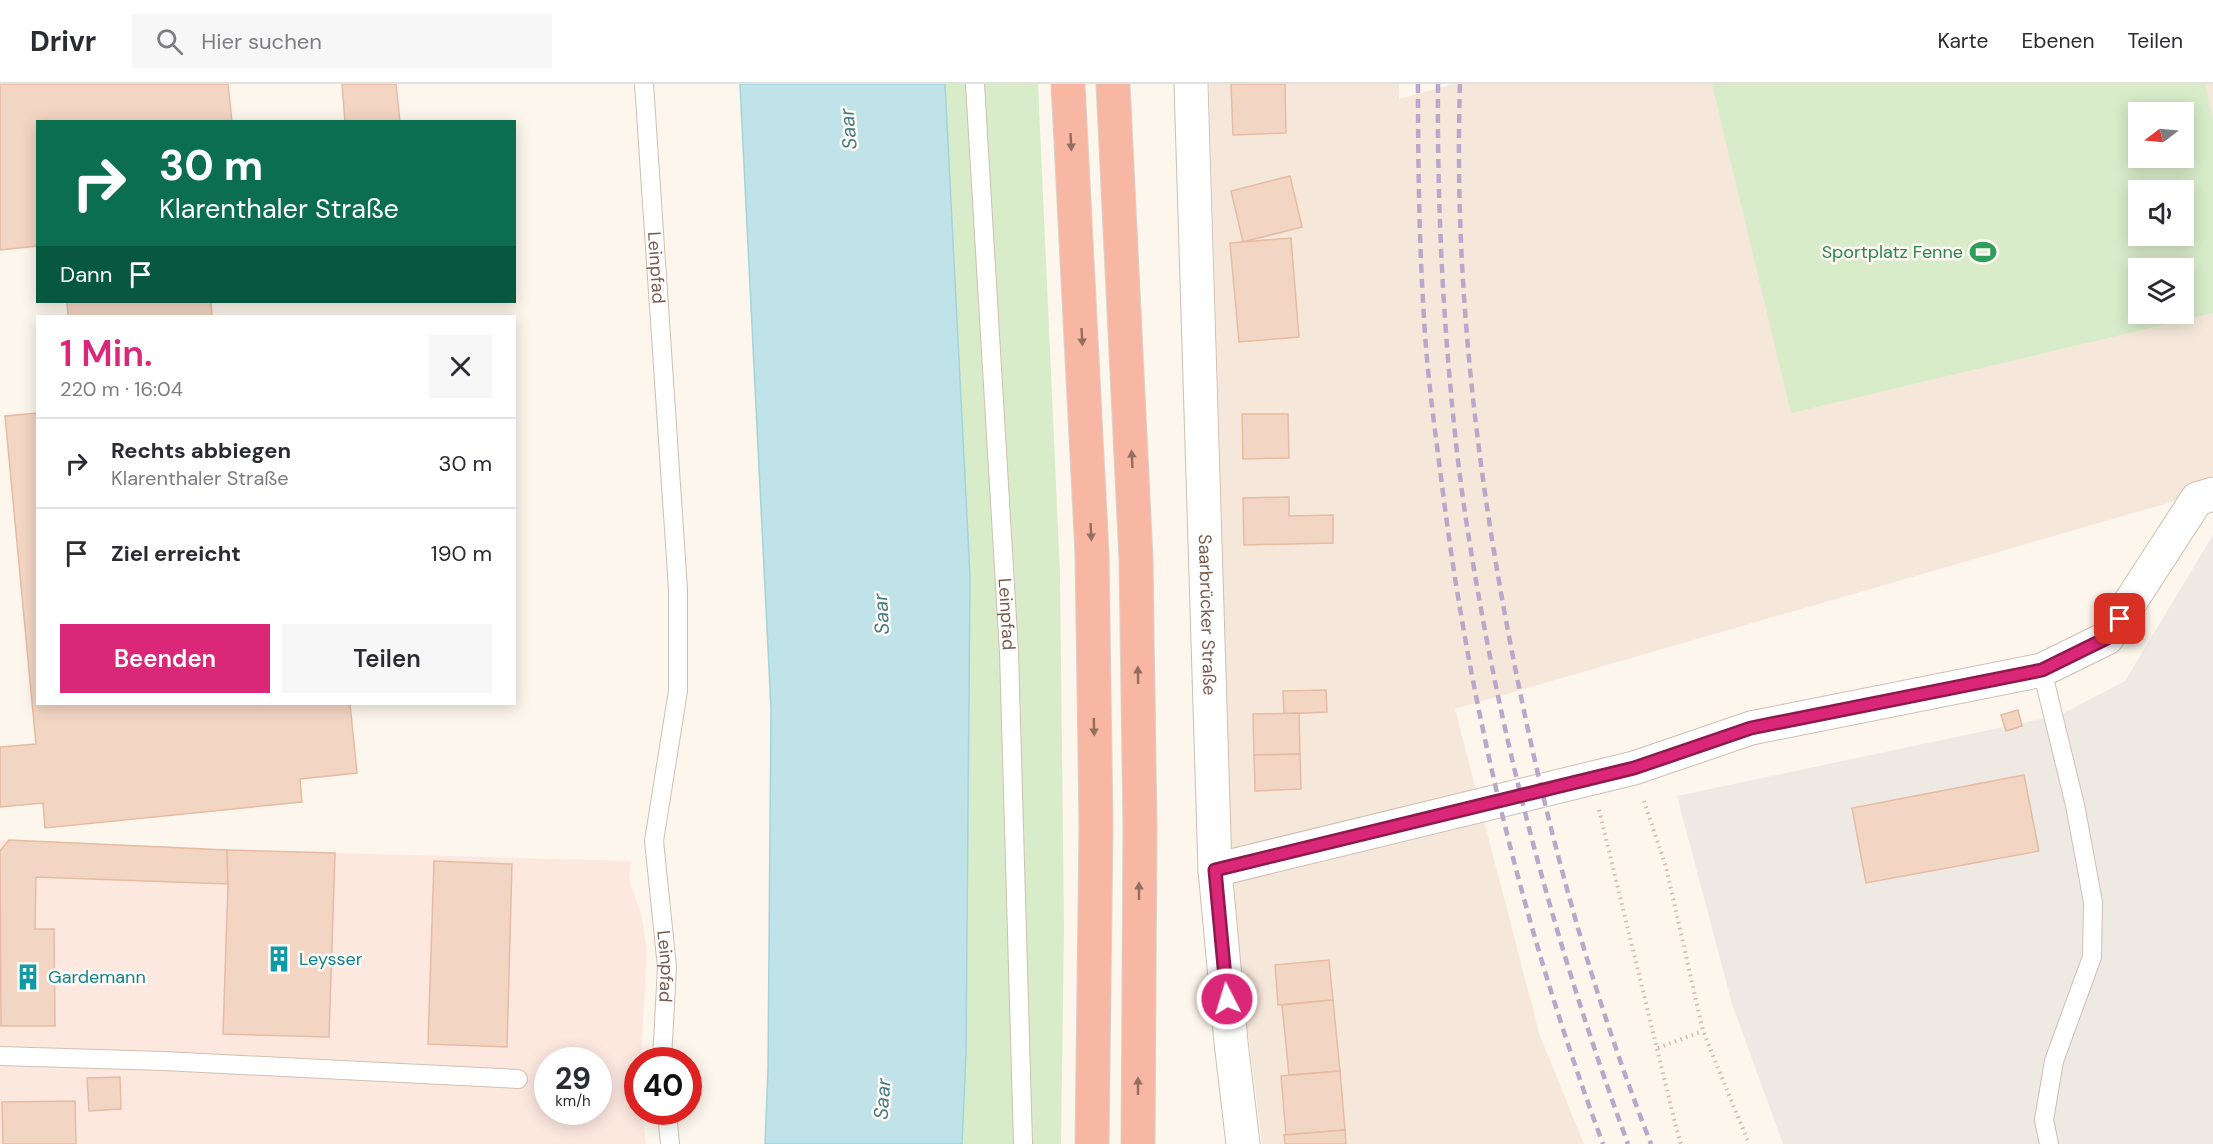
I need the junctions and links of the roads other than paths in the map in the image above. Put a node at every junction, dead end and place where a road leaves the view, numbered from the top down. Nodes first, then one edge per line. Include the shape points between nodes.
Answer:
1 (644, 84) edge
2 (975, 84) edge
3 (1068, 84) edge
4 (1113, 84) edge
5 (1191, 84) edge
6 (2213, 494) edge
7 (2042, 670) junction
8 (1215, 870) junction
9 (663, 1047) edge
10 (0, 1056) edge
11 (518, 1079) dead end
12 (668, 1125) edge
13 (670, 1144) edge
14 (1023, 1144) edge
15 (1092, 1144) edge
16 (1138, 1144) edge
17 (1244, 1144) edge
18 (2049, 1144) edge

1 - 9 lane, Leinpfad via 678,589 678,691 654,841 667,967
2 - 14 lane, Leinpfad via 1009,652
3 -> 15 highway via 1092,554 1096,825
16 -> 4 highway via 1140,826 1136,559
5 - 8 street, Saarbrücker Straße
6 - 7 street via 2197,499 2107,638
7 - 8 street via 1751,728 1634,768
7 - 18 lane via 2075,805 2092,902 2092,957 2054,1060 2044,1120
8 - 17 street, Saarbrücker Straße
10 - 11 lane
12 - 13 lane

